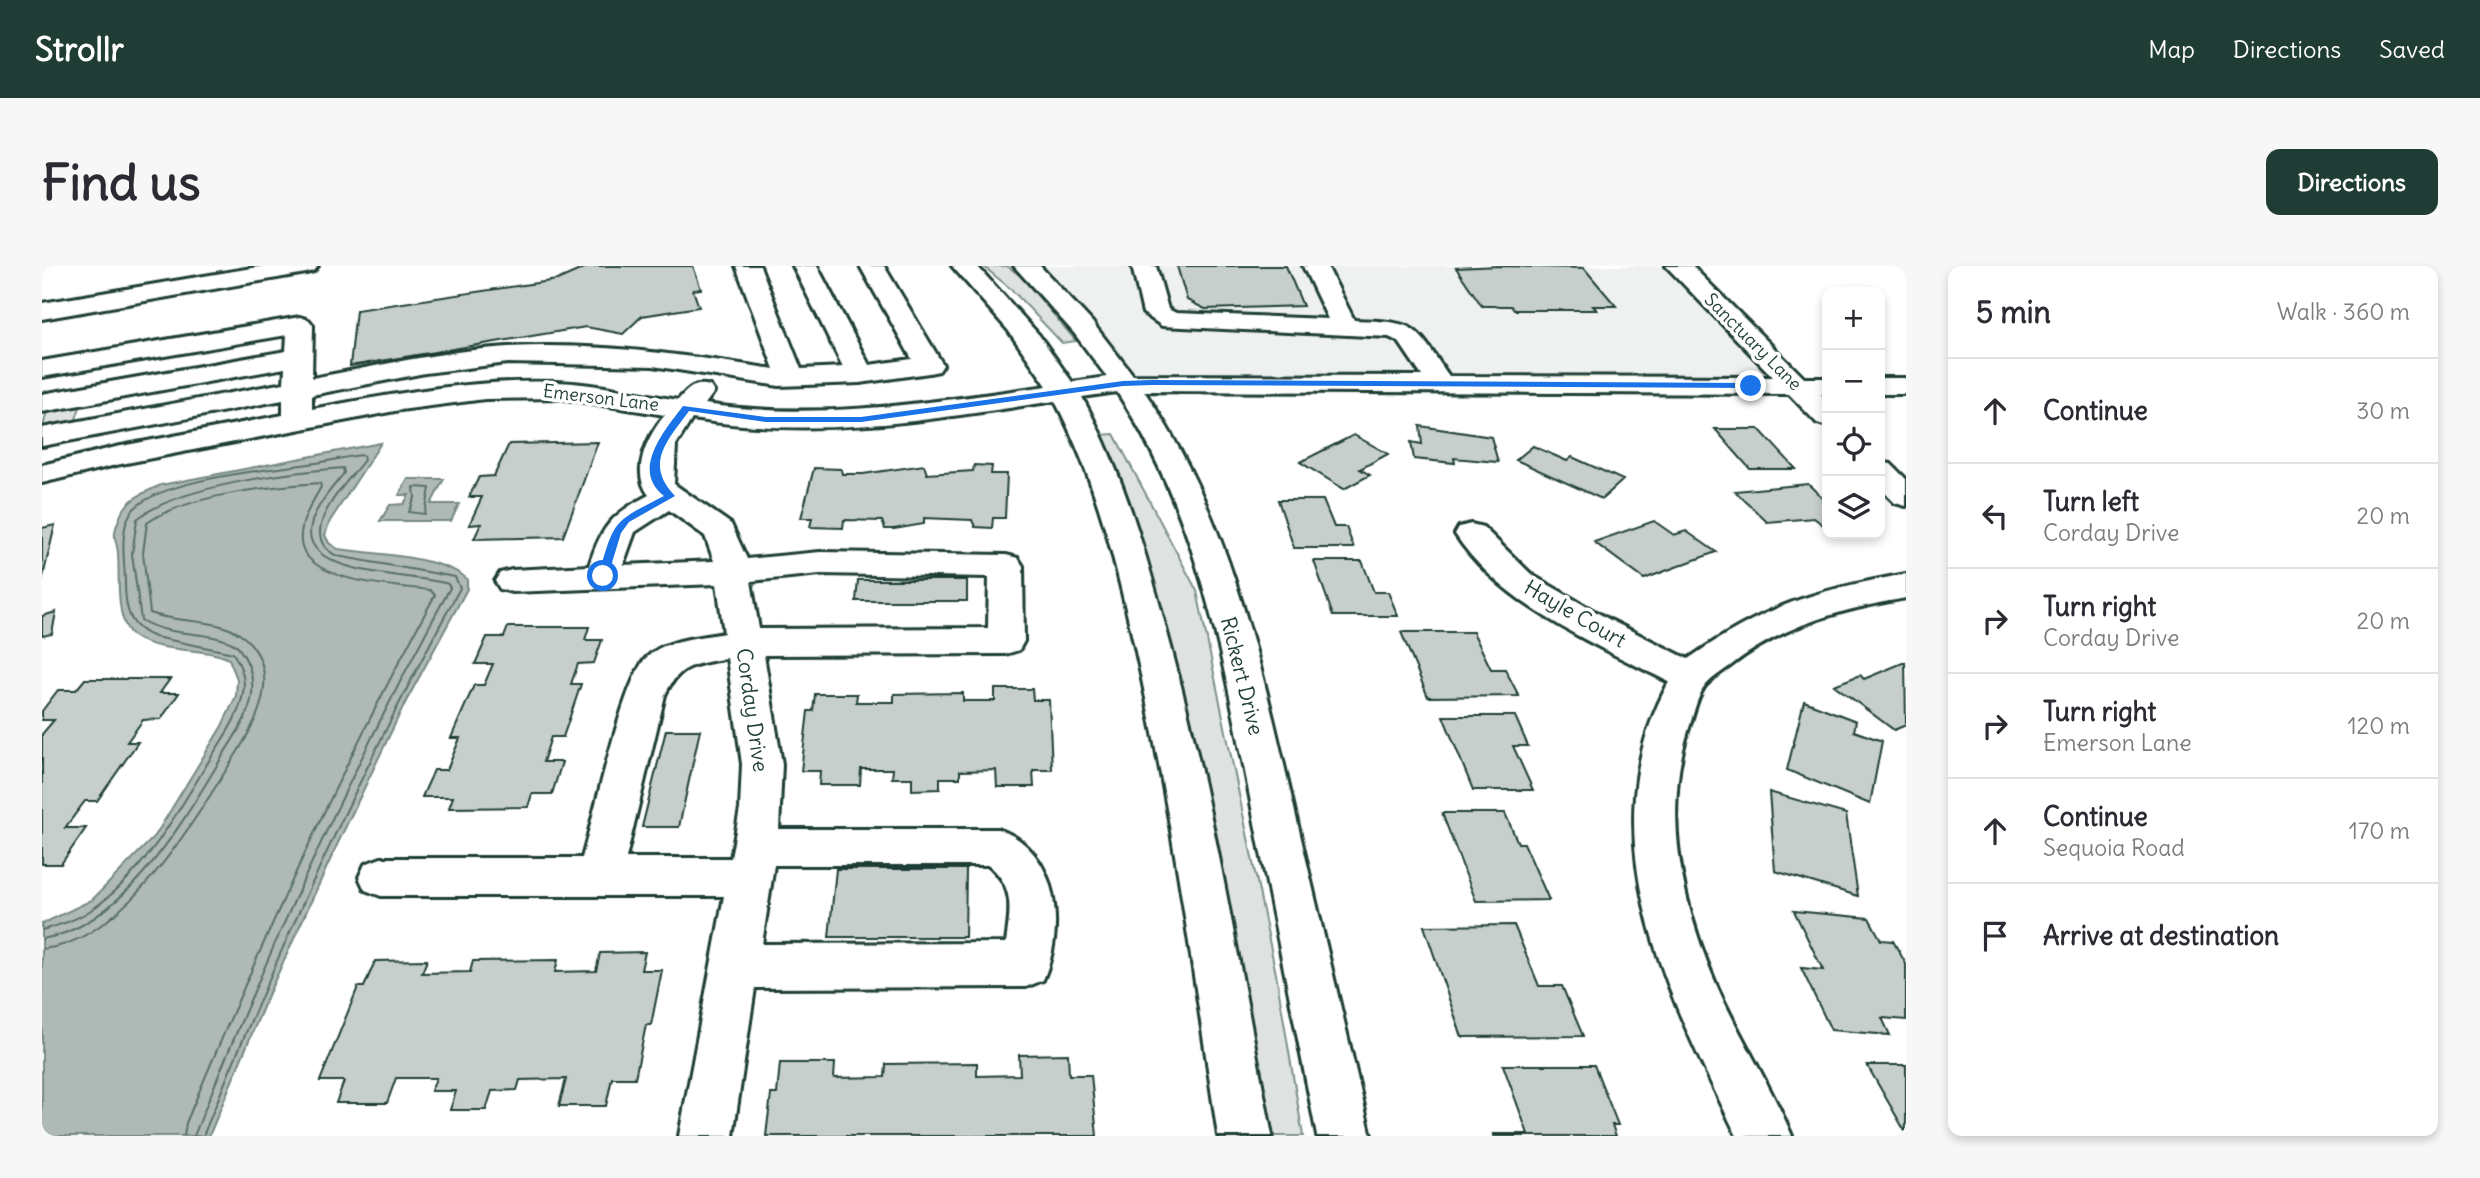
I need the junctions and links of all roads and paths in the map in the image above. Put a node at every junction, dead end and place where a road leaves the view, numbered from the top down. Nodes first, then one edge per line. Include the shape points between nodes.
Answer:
1 (306, 266) edge
2 (748, 266) edge
3 (805, 266) edge
4 (872, 266) edge
5 (964, 266) edge
6 (1026, 266) edge
7 (1144, 266) edge
8 (1315, 266) edge
9 (1678, 266) edge
10 (43, 311) edge
11 (1344, 326) junction
12 (299, 357) junction
13 (42, 369) edge
14 (717, 369) junction
15 (860, 375) junction
16 (791, 378) junction
17 (1123, 383) junction
18 (1441, 384) junction
19 (1796, 386) junction
20 (1822, 386) edge
21 (1885, 386) edge
22 (1906, 386) edge
23 (298, 389) junction
24 (1064, 391) junction
25 (42, 403) edge
26 (686, 408) junction
27 (1823, 413) edge
28 (296, 421) junction
29 (42, 437) edge
30 (42, 474) edge
31 (1885, 476) edge
32 (670, 496) junction
33 (1906, 496) edge
34 (1471, 534) dead end
35 (732, 572) junction
36 (603, 576) junction
37 (512, 581) dead end
38 (1906, 586) edge
39 (743, 642) junction
40 (1691, 677) junction
41 (753, 862) junction
42 (381, 877) dead end
43 (599, 877) junction
44 (735, 967) junction
45 (706, 1136) edge
46 (1245, 1136) edge
47 (1344, 1136) edge
48 (1765, 1136) edge

1 - 10 street
2 - 16 street
3 - 15 street
4 - 15 street via 929,365
5 - 24 street via 1020,329
6 - 17 street, Rickert Drive via 1093,341
7 - 11 street via 1156,313 1174,323
8 - 11 street
9 - 19 street, Sanctuary Lane
11 - 18 street via 1394,329 1409,337
12 - 13 street via 300,325
12 - 23 street
12 - 25 street
14 - 16 street
14 - 23 street via 653,358 508,355
14 - 26 street, Corday Drive
15 - 16 street
17 - 18 street, Emerson Lane
17 - 24 street, Emerson Lane
17 - 47 street, Rickert Drive via 1150,424 1207,547 1253,710
18 - 19 street, Emerson Lane
19 - 20 street, Emerson Lane
19 - 27 street, Sanctuary Lane
21 - 22 street
23 - 28 street
23 - 29 street
24 - 26 street, Emerson Lane via 828,421 766,420
24 - 46 street via 1105,484 1144,602 1169,705
26 - 28 street, Emerson Lane via 559,390 485,391
26 - 32 street, Corday Drive via 659,445 654,462 659,488
28 - 30 street, Emerson Lane
31 - 33 street
32 - 35 street, Corday Drive via 719,531
32 - 36 street via 625,519 616,532
34 - 40 street, Hayle Court via 1520,583
35 - 36 street
35 - 39 street, Corday Drive
35 - 39 street via 820,563 1006,565 1006,641
36 - 37 street
38 - 40 street via 1812,605 1769,622
39 - 41 street, Corday Drive via 762,764
39 - 43 street via 676,656 659,667 646,695
40 - 48 street via 1668,726 1656,771 1655,858 1688,977
41 - 43 street
41 - 44 street, Corday Drive
41 - 44 street via 998,847 1020,866 1034,905 1026,965
42 - 43 street
44 - 45 street, Corday Drive

